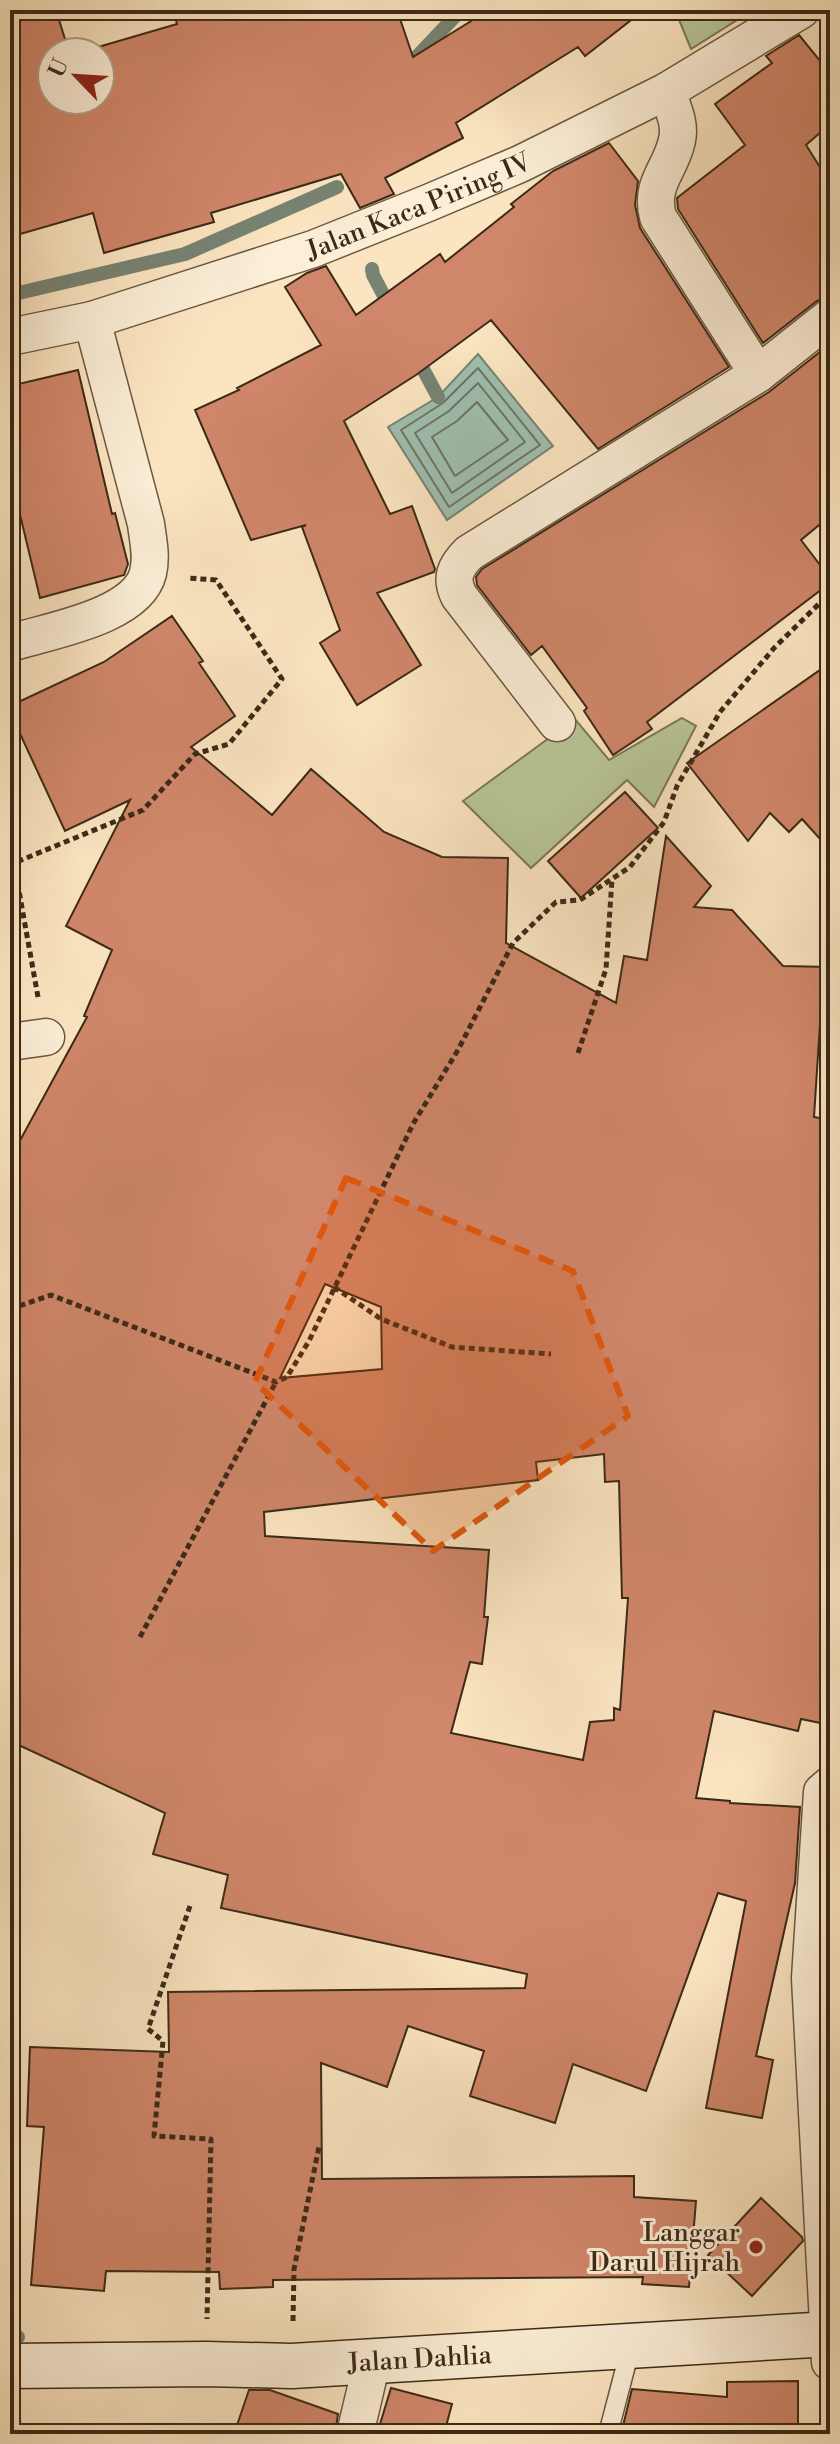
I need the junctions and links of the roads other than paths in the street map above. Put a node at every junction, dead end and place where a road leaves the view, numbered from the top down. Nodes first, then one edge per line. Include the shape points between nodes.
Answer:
1 (801, 10) edge
2 (667, 91) junction
3 (830, 317) edge
4 (92, 320) junction
5 (10, 337) edge
6 (758, 374) junction
7 (10, 643) edge
8 (557, 723) dead end
9 (46, 1037) road end
10 (10, 1042) edge
11 (830, 1785) edge
12 (822, 2066) edge
13 (829, 2343) edge
14 (631, 2346) junction
15 (372, 2362) junction
16 (10, 2366) edge
17 (355, 2434) edge
18 (608, 2434) edge

1 - 2 street, Jalan Kaca Piring IV
2 - 4 street, Jalan Kaca Piring IV via 520,164 414,209 313,249
2 - 6 street via 678,138 657,187 658,217
3 - 6 street
4 - 5 street, Jalan Kaca Piring IV
4 - 7 street via 146,524 148,575 134,596 113,611
6 - 8 street via 459,563 453,576 459,596
9 - 10 street
11 - 12 street via 822,1792 810,1978
12 - 13 street
13 - 14 street, Jalan Dahlia
14 - 15 street, Jalan Dahlia
14 - 18 lane
15 - 16 street, Jalan Dahlia
15 - 17 street

